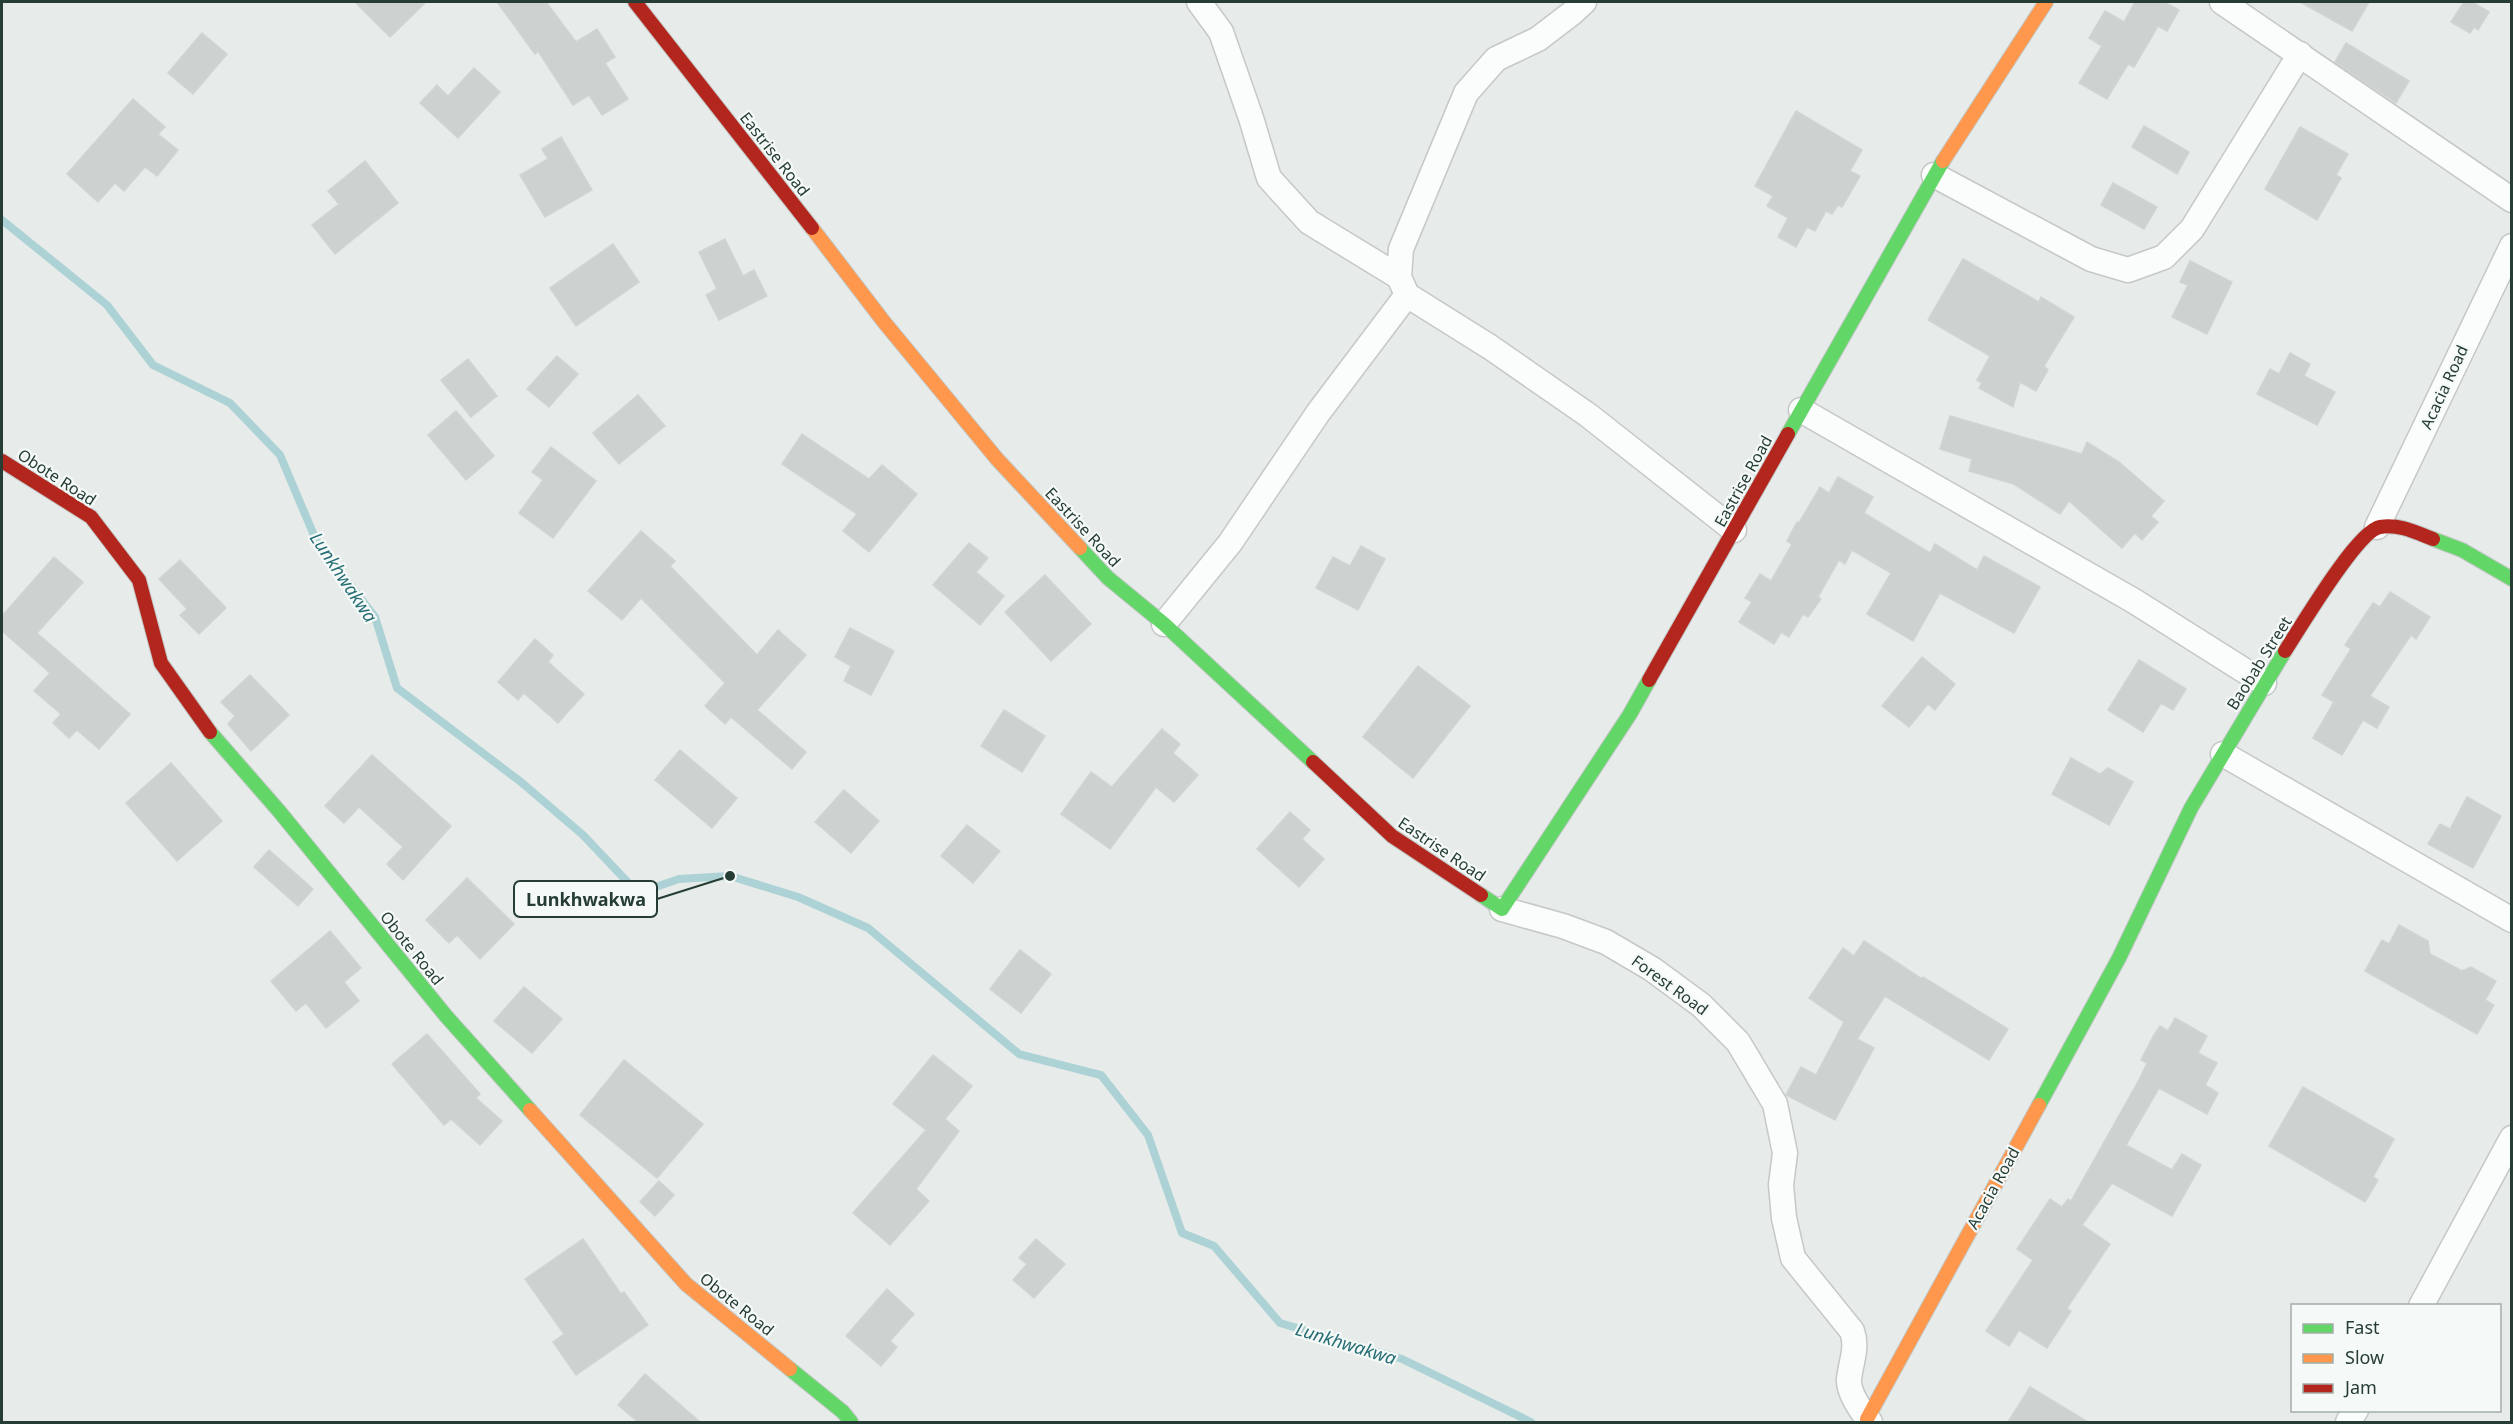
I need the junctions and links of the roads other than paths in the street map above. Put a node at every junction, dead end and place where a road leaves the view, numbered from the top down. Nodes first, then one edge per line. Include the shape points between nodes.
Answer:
1 (635, 2) edge
2 (1199, 2) edge
3 (1584, 2) edge
4 (2046, 2) edge
5 (2222, 2) edge
6 (2301, 54) junction
7 (1934, 175) junction
8 (2511, 200) edge
9 (2511, 246) edge
10 (1403, 286) junction
11 (1802, 410) junction
12 (2, 461) edge
13 (2378, 527) junction
14 (1734, 530) junction
15 (2511, 579) edge
16 (1164, 624) junction
17 (2264, 683) junction
18 (2223, 754) junction
19 (1502, 909) junction
20 (2511, 920) edge
21 (2119, 958) joint
22 (2511, 1138) edge
23 (2422, 1304) edge
24 (1869, 1421) edge
25 (851, 1422) edge

1 - 16 street, Eastrise Road via 884,322 997,459 1108,578
2 - 10 street via 1221,32 1269,178 1310,222
3 - 10 street via 1538,39 1496,59 1466,93 1401,249
4 - 7 street, Eastrise Road
5 - 6 street
6 - 7 street via 2192,229 2164,257 2128,270 2091,259
6 - 8 street
7 - 11 street, Eastrise Road
9 - 13 street, Acacia Road
10 - 14 street via 1588,416
10 - 16 street via 1230,543
11 - 14 street, Eastrise Road
11 - 17 street via 2134,601
12 - 25 street, Obote Road via 91,517 139,580 161,663 210,732 446,1016 686,1284
13 - 15 street via 2401,526 2462,550
13 - 17 street, Baobab Street via 2354,547
14 - 19 street, Eastrise Road via 1630,714
16 - 19 street, Eastrise Road via 1392,836
17 - 18 street, Baobab Street
18 - 20 street
18 - 21 street, Baobab Street via 2191,808
19 - 24 street, Forest Road via 1606,942 1701,1005 1738,1042 1774,1104 1785,1153 1781,1185 1793,1258 1852,1331 1856,1343 1849,1382
21 - 24 street, Acacia Road
22 - 23 street

